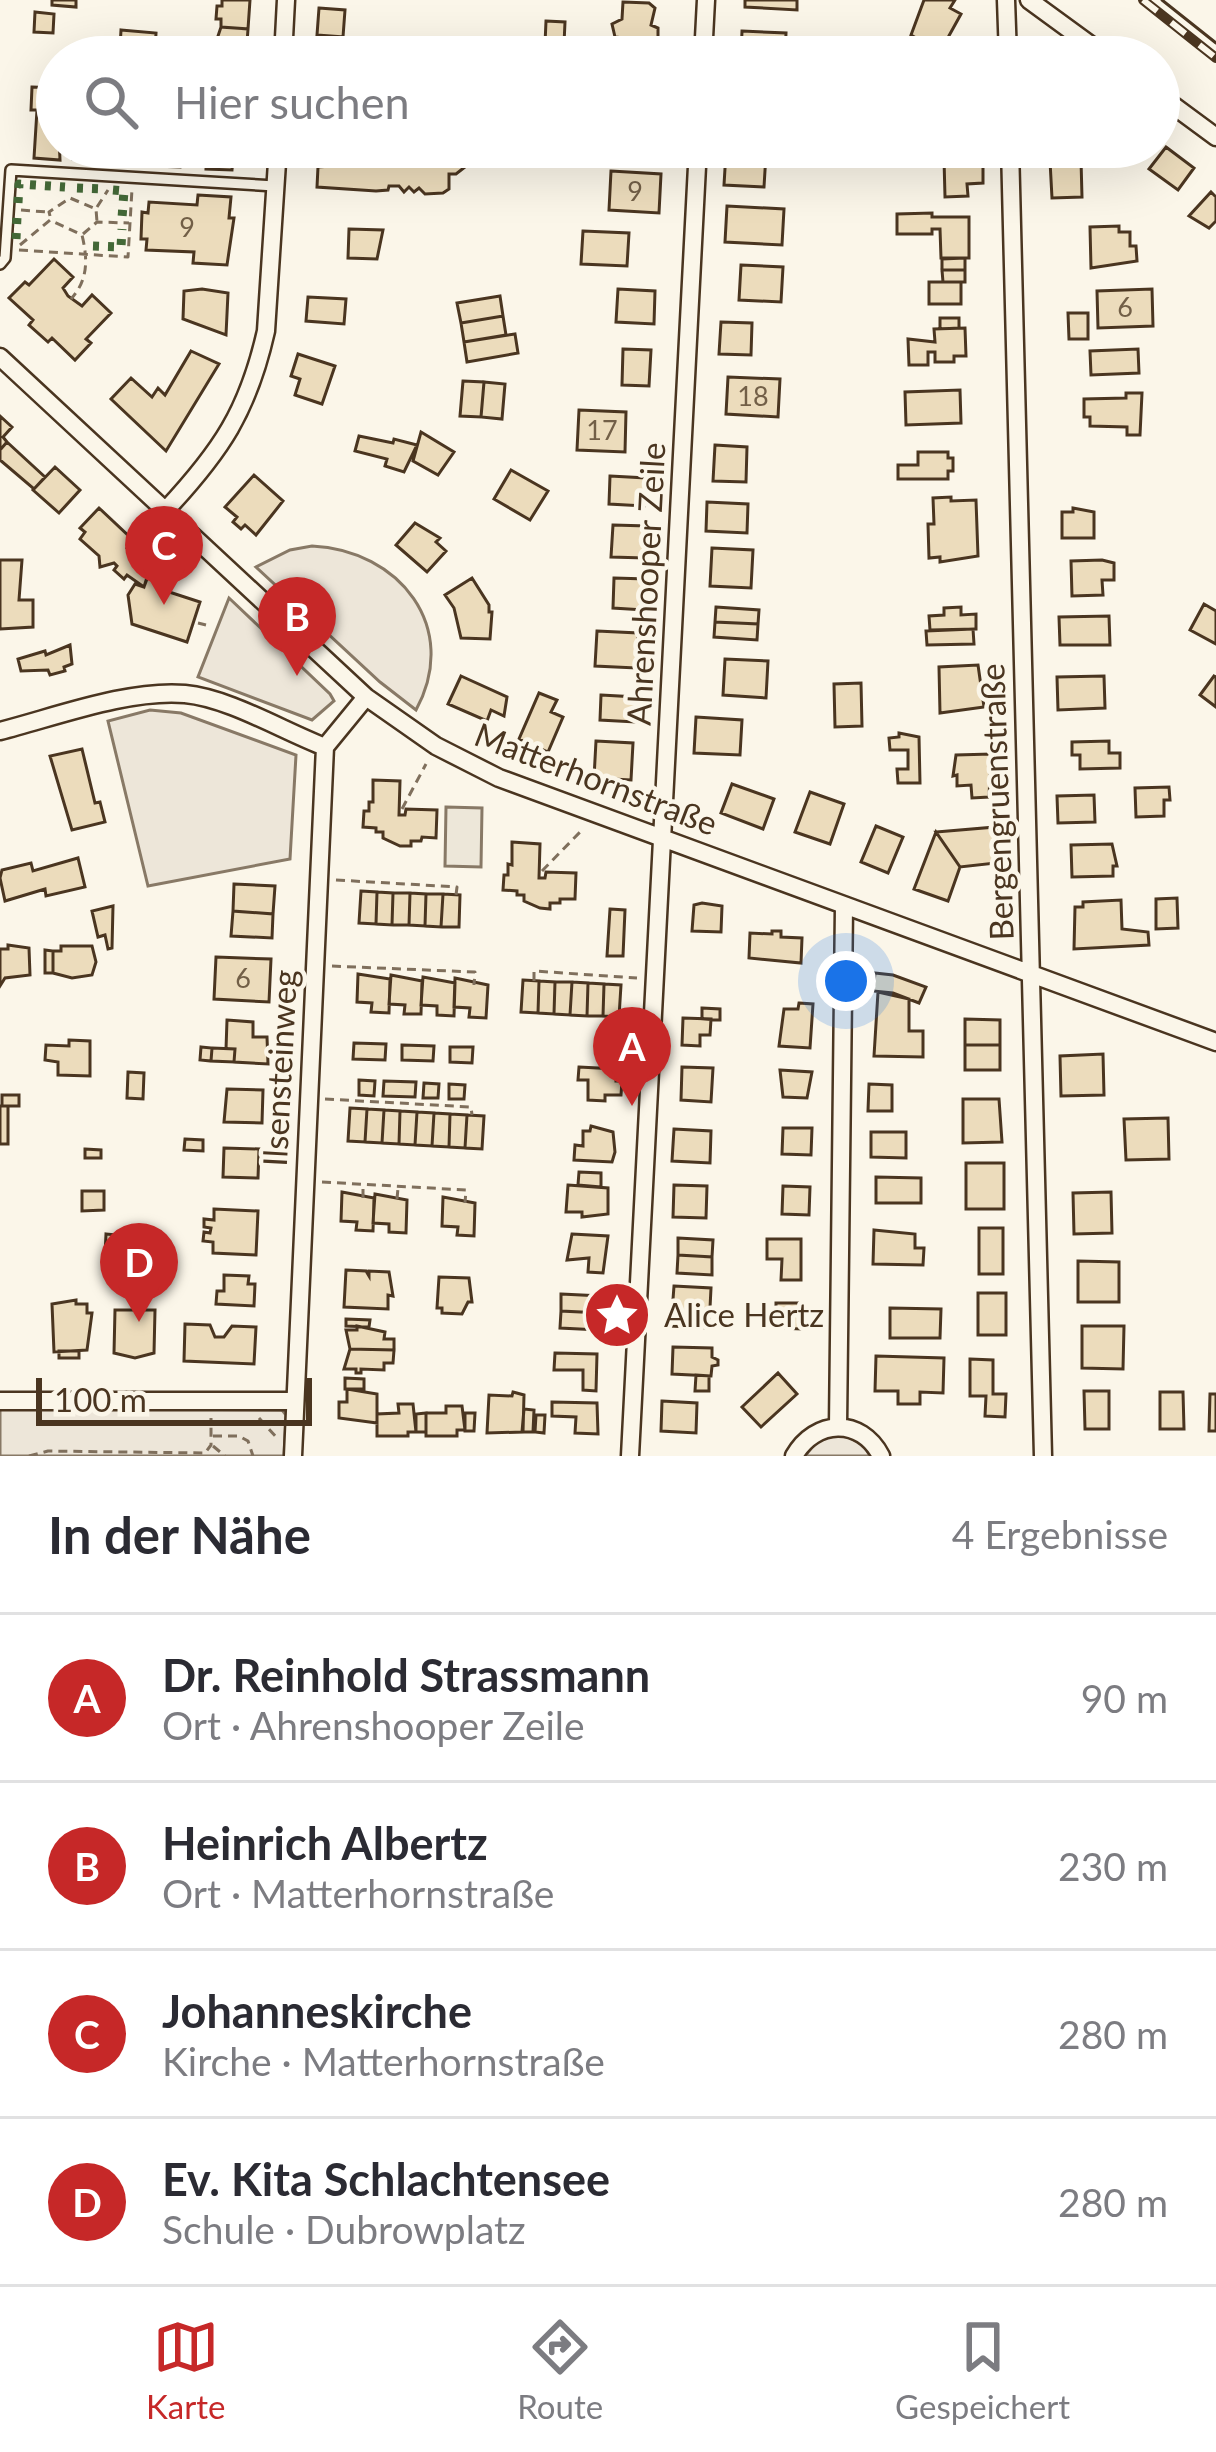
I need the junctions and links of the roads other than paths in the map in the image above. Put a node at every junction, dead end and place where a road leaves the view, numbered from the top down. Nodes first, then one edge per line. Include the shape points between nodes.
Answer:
1 (286, 0) edge
2 (706, 0) edge
3 (1006, 0) edge
4 (1028, 0) edge
5 (285, 36) edge
6 (704, 36) edge
7 (1007, 36) edge
8 (1078, 36) edge
9 (1180, 110) edge
10 (1216, 136) edge
11 (277, 168) edge
12 (697, 168) edge
13 (1011, 168) edge
14 (276, 186) junction
15 (0, 264) edge
16 (0, 357) edge
17 (166, 510) junction
18 (365, 697) junction
19 (0, 730) edge
20 (325, 747) junction
21 (663, 838) junction
22 (844, 906) junction
23 (1032, 974) junction
24 (1216, 1042) edge
25 (0, 1401) edge
26 (294, 1401) junction
27 (838, 1426) junction
28 (293, 1456) edge
29 (630, 1456) edge
30 (794, 1456) edge
31 (881, 1456) edge
32 (1043, 1456) edge

1 - 5 street
2 - 6 street
3 - 7 street
4 - 8 street
9 - 10 street
11 - 14 street
12 - 21 street, Ahrenshooper Zeile
13 - 23 street, Bergengruenstraße
14 - 15 lane via 11,170
14 - 17 street via 266,331 250,391 214,458
16 - 17 street, Matterhornstraße
17 - 18 street, Matterhornstraße
18 - 20 street
18 - 21 street, Matterhornstraße via 478,770
19 - 20 street via 184,694
20 - 26 street, Ilsensteinweg
21 - 22 street, Matterhornstraße
21 - 29 street, Ahrenshooper Zeile
22 - 23 street, Matterhornstraße
22 - 27 street
23 - 24 street, Matterhornstraße
23 - 32 street, Bergengruenstraße
25 - 26 street
26 - 28 street, Ilsensteinweg
27 - 30 street via 811,1434
27 - 31 street via 865,1435

